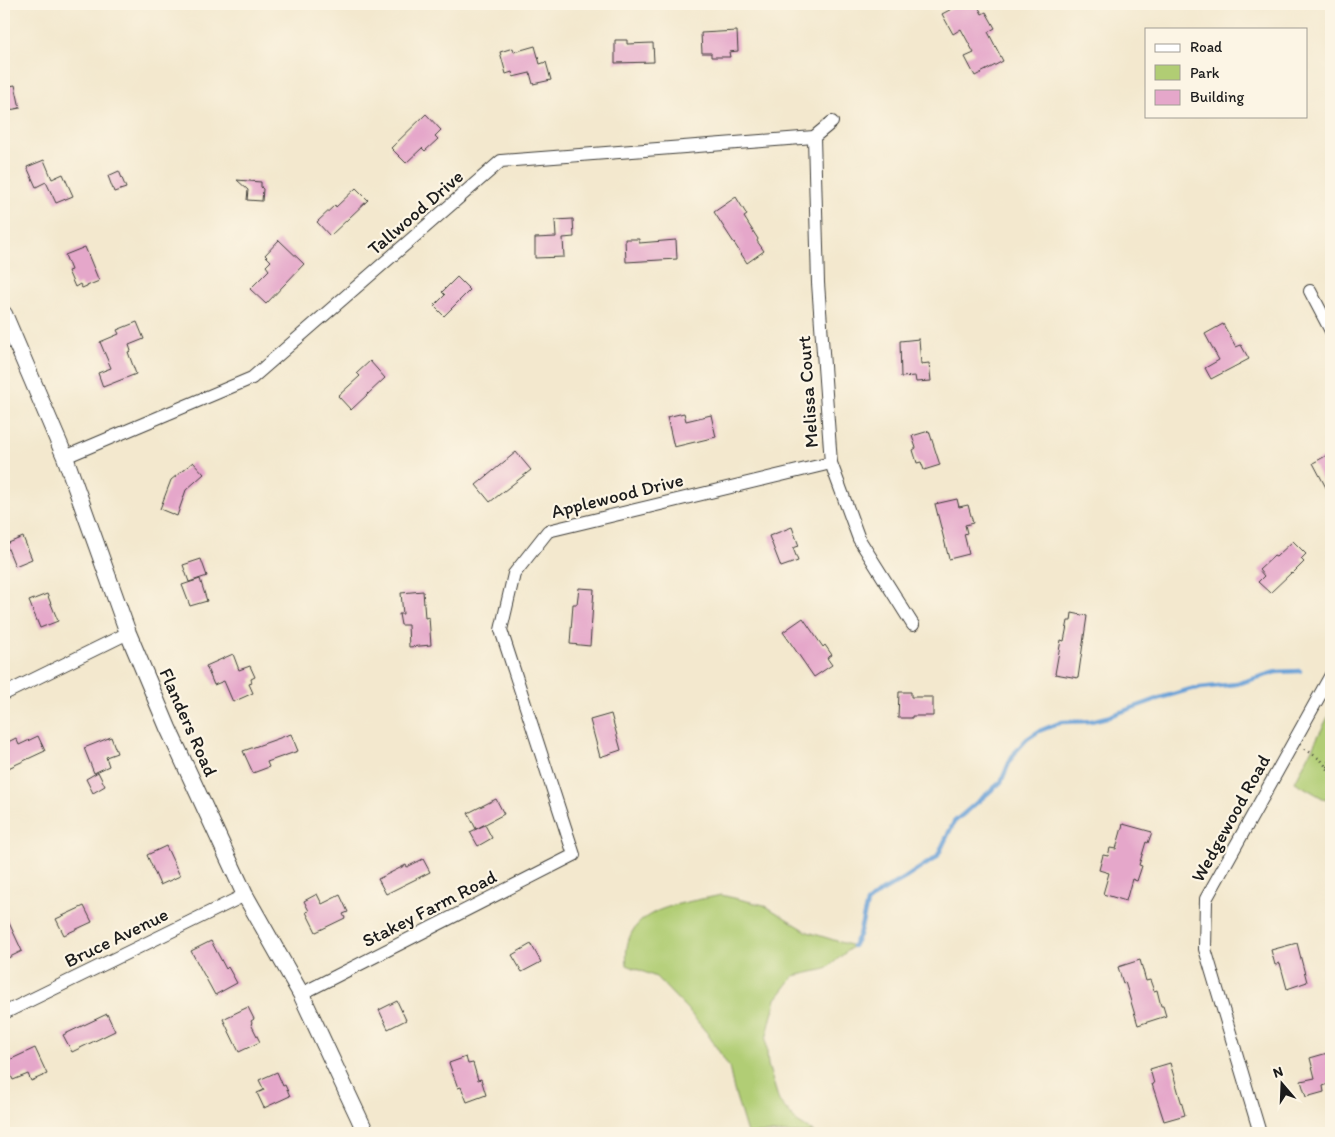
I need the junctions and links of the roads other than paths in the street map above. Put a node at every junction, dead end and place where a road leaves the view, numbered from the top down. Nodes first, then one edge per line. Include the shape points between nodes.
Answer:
1 (832, 122) dead end
2 (814, 137) junction
3 (1310, 291) dead end
4 (4, 314) edge
5 (1331, 331) edge
6 (65, 456) junction
7 (831, 463) junction
8 (913, 625) dead end
9 (128, 633) junction
10 (1331, 675) edge
11 (4, 694) edge
12 (574, 855) joint
13 (245, 895) junction
14 (301, 994) junction
15 (4, 1013) edge
16 (366, 1133) edge
17 (1260, 1133) edge

1 - 2 street
2 - 6 street, Tallwood Drive via 501,162 252,378
2 - 7 street, Melissa Court via 818,283
3 - 5 street
4 - 6 street, Flanders Road
6 - 9 street, Flanders Road
7 - 8 street, Melissa Court via 859,539
7 - 12 street, Applewood Drive via 548,531 514,574 500,630
9 - 11 street
9 - 13 street, Flanders Road
10 - 17 street, Wedgewood Road via 1206,899 1205,948
12 - 14 street, Stakey Farm Road
13 - 14 street, Flanders Road
13 - 15 street, Bruce Avenue
14 - 16 street, Flanders Road

